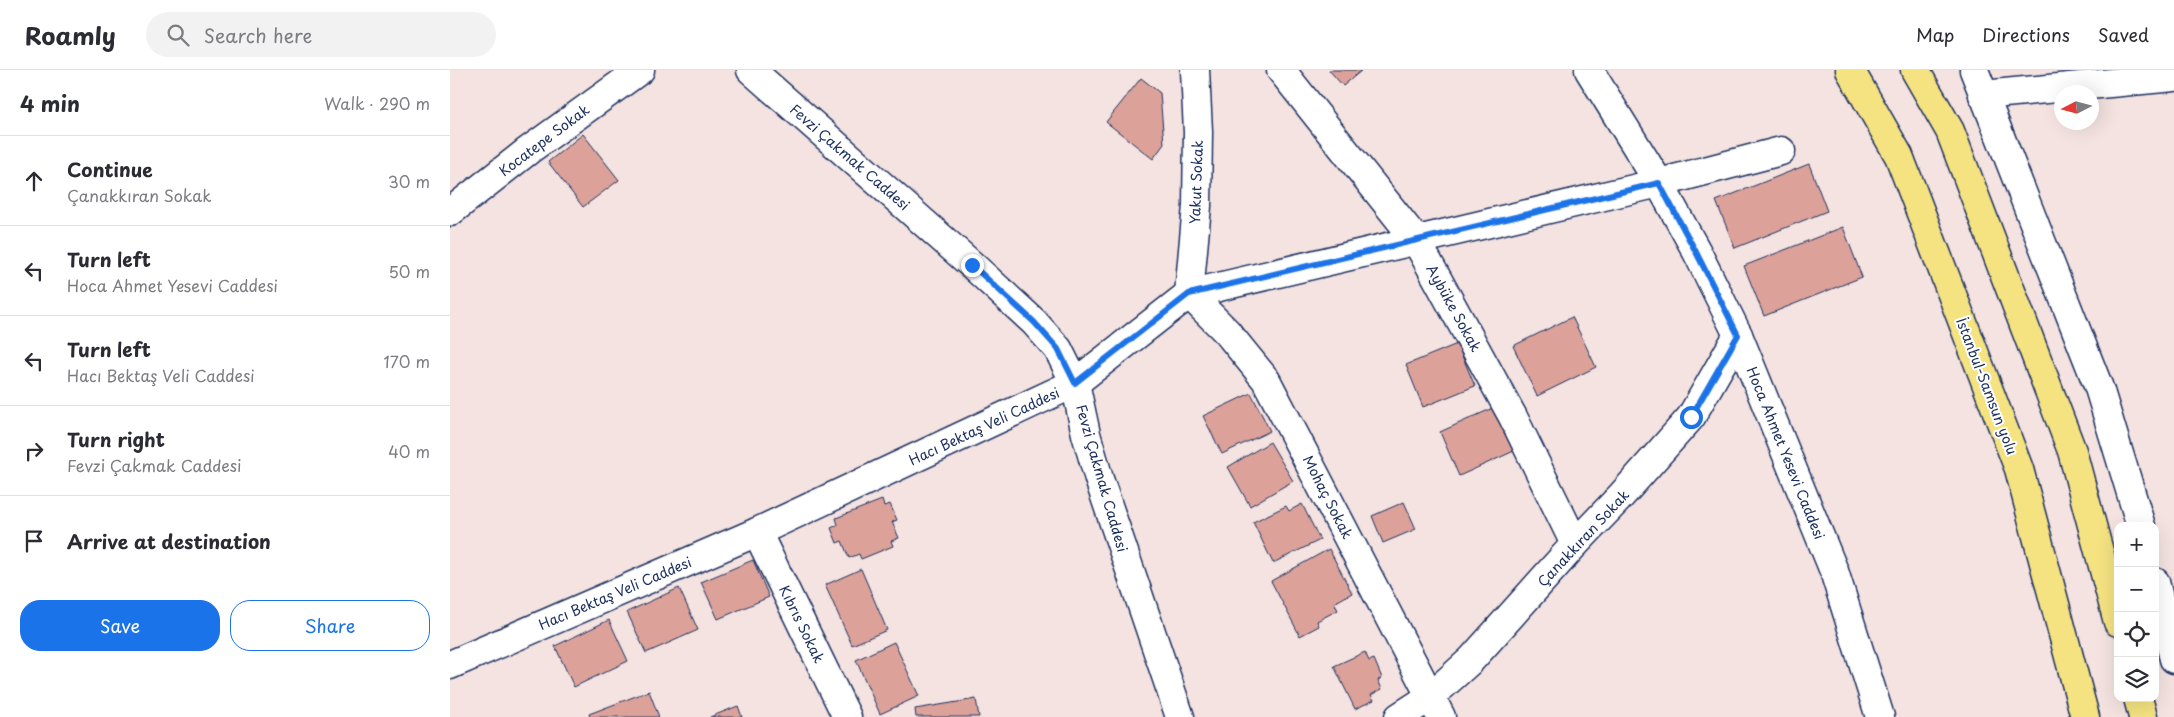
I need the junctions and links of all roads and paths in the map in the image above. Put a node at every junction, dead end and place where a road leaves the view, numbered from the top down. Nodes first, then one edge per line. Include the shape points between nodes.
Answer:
1 (640, 70) edge
2 (751, 70) edge
3 (1195, 70) edge
4 (1281, 70) edge
5 (1589, 70) edge
6 (1850, 70) edge
7 (1915, 70) edge
8 (1974, 70) edge
9 (2174, 77) edge
10 (1983, 95) junction
11 (1781, 151) dead end
12 (1659, 183) junction
13 (450, 212) edge
14 (1416, 240) junction
15 (1189, 294) junction
16 (1738, 335) junction
17 (1075, 383) junction
18 (2140, 522) edge
19 (757, 532) junction
20 (1574, 544) junction
21 (2159, 598) edge
22 (2115, 612) edge
23 (2174, 659) edge
24 (450, 665) edge
25 (2139, 702) edge
26 (1435, 707) edge
27 (847, 717) edge
28 (1180, 717) edge
29 (1399, 717) edge
30 (1880, 717) edge
31 (2085, 717) edge
32 (2143, 717) edge

1 - 13 street, Kocatepe Sokak
2 - 17 street, Fevzi Çakmak Caddesi via 1034,322 1058,349
3 - 15 street, Yakut Sokak via 1197,206
4 - 14 street, Aybüke Sokak
5 - 12 street, Hoca Ahmet Yesevi Caddesi
6 - 31 highway, İstanbul-Samsun yolu via 1899,156 2019,469
7 - 22 highway via 1950,131 2072,451
8 - 10 street
9 - 10 street
10 - 18 street via 2099,388
11 - 12 street, Hacı Bektaş Veli Caddesi
12 - 14 street, Hacı Bektaş Veli Caddesi
12 - 16 street, Hoca Ahmet Yesevi Caddesi
14 - 15 street, Hacı Bektaş Veli Caddesi
14 - 20 street, Aybüke Sokak via 1513,417
15 - 17 street, Hacı Bektaş Veli Caddesi
15 - 26 street, Mohaç Sokak via 1227,332 1266,380
16 - 20 street, Çanakkıran Sokak via 1691,417 1620,498
16 - 30 street, Hoca Ahmet Yesevi Caddesi via 1834,571
17 - 19 street, Hacı Bektaş Veli Caddesi
17 - 28 street, Fevzi Çakmak Caddesi via 1099,479
19 - 24 street, Hacı Bektaş Veli Caddesi
19 - 27 street, Kıbrıs Sokak
20 - 26 street, Çanakkıran Sokak via 1471,660
21 - 23 street
25 - 32 highway
26 - 29 street, Çanakkıran Sokak

